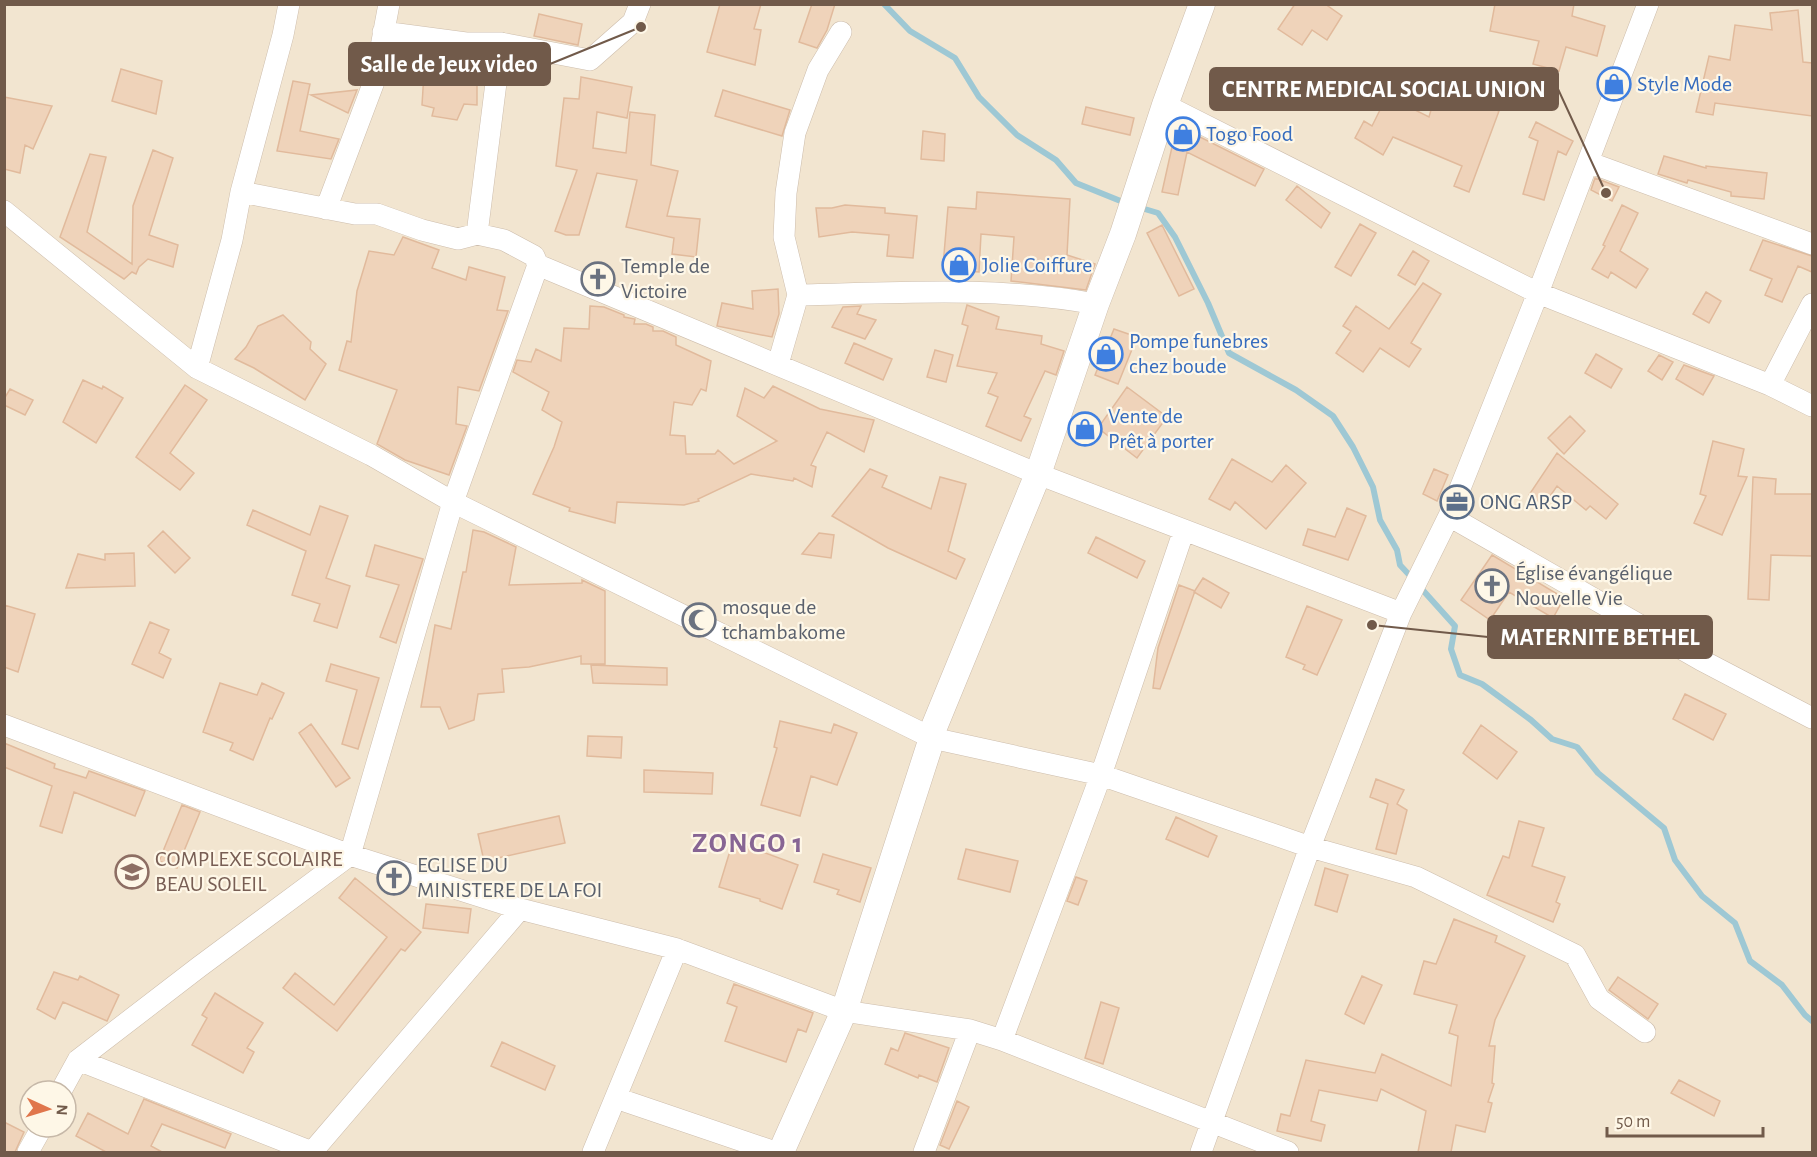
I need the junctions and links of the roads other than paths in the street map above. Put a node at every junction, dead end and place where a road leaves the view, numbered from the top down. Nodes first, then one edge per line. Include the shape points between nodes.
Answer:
1 (289, 4) edge
2 (389, 4) edge
3 (640, 4) edge
4 (1202, 4) edge
5 (1648, 4) edge
6 (383, 32) junction
7 (841, 32) dead end
8 (501, 43) junction
9 (1165, 105) junction
10 (1588, 162) junction
11 (241, 192) junction
12 (326, 209) junction
13 (4, 211) edge
14 (477, 234) junction
15 (1812, 244) edge
16 (538, 265) junction
17 (1538, 293) junction
18 (798, 295) junction
19 (1096, 304) junction
20 (1812, 304) edge
21 (778, 364) junction
22 (197, 368) junction
23 (1770, 385) junction
24 (1812, 406) edge
25 (1038, 474) junction
26 (453, 502) junction
27 (1449, 516) junction
28 (1184, 530) junction
29 (1401, 613) junction
30 (1812, 718) edge
31 (4, 725) edge
32 (931, 737) junction
33 (1101, 775) junction
34 (1310, 847) junction
35 (350, 855) junction
36 (520, 909) junction
37 (677, 949) junction
38 (844, 1011) junction
39 (970, 1030) junction
40 (1644, 1032) dead end
41 (1002, 1040) junction
42 (78, 1060) junction
43 (68, 1079) edge
44 (616, 1098) junction
45 (1212, 1124) junction
46 (312, 1152) edge
47 (593, 1152) edge
48 (775, 1152) edge
49 (781, 1152) edge
50 (924, 1152) edge
51 (1201, 1152) edge
52 (1288, 1152) edge

1 - 11 street
2 - 6 street
3 - 8 street via 633,22 590,60
4 - 9 street
5 - 10 street
6 - 8 street via 466,43
6 - 12 street via 375,79
7 - 18 street via 818,70 795,133 784,237
8 - 14 street
9 - 17 street
9 - 19 street
10 - 15 street
10 - 17 street
11 - 12 street
11 - 22 street
12 - 14 street via 377,214 458,239
13 - 22 street
14 - 16 street via 504,240 534,256
16 - 21 street
16 - 26 street
17 - 23 street
17 - 27 street
18 - 19 street via 948,292 1062,298
18 - 21 street
19 - 25 street
20 - 23 street
21 - 25 street
22 - 26 street via 371,455
23 - 24 street
25 - 28 street
25 - 32 street
26 - 32 street
26 - 35 street
27 - 29 street
27 - 30 street via 1701,660
28 - 29 street
28 - 33 street
29 - 34 street
31 - 35 street
32 - 33 street
32 - 38 street
33 - 34 street
33 - 41 street
34 - 40 street via 1416,877 1575,955 1599,999
34 - 45 street
35 - 36 street
35 - 42 street
36 - 37 street
36 - 46 street
37 - 38 street
37 - 44 street
38 - 39 street
38 - 49 street
39 - 41 street
39 - 50 street
41 - 45 street
42 - 43 street
42 - 46 street
44 - 47 street
44 - 48 street
45 - 51 street
45 - 52 street

